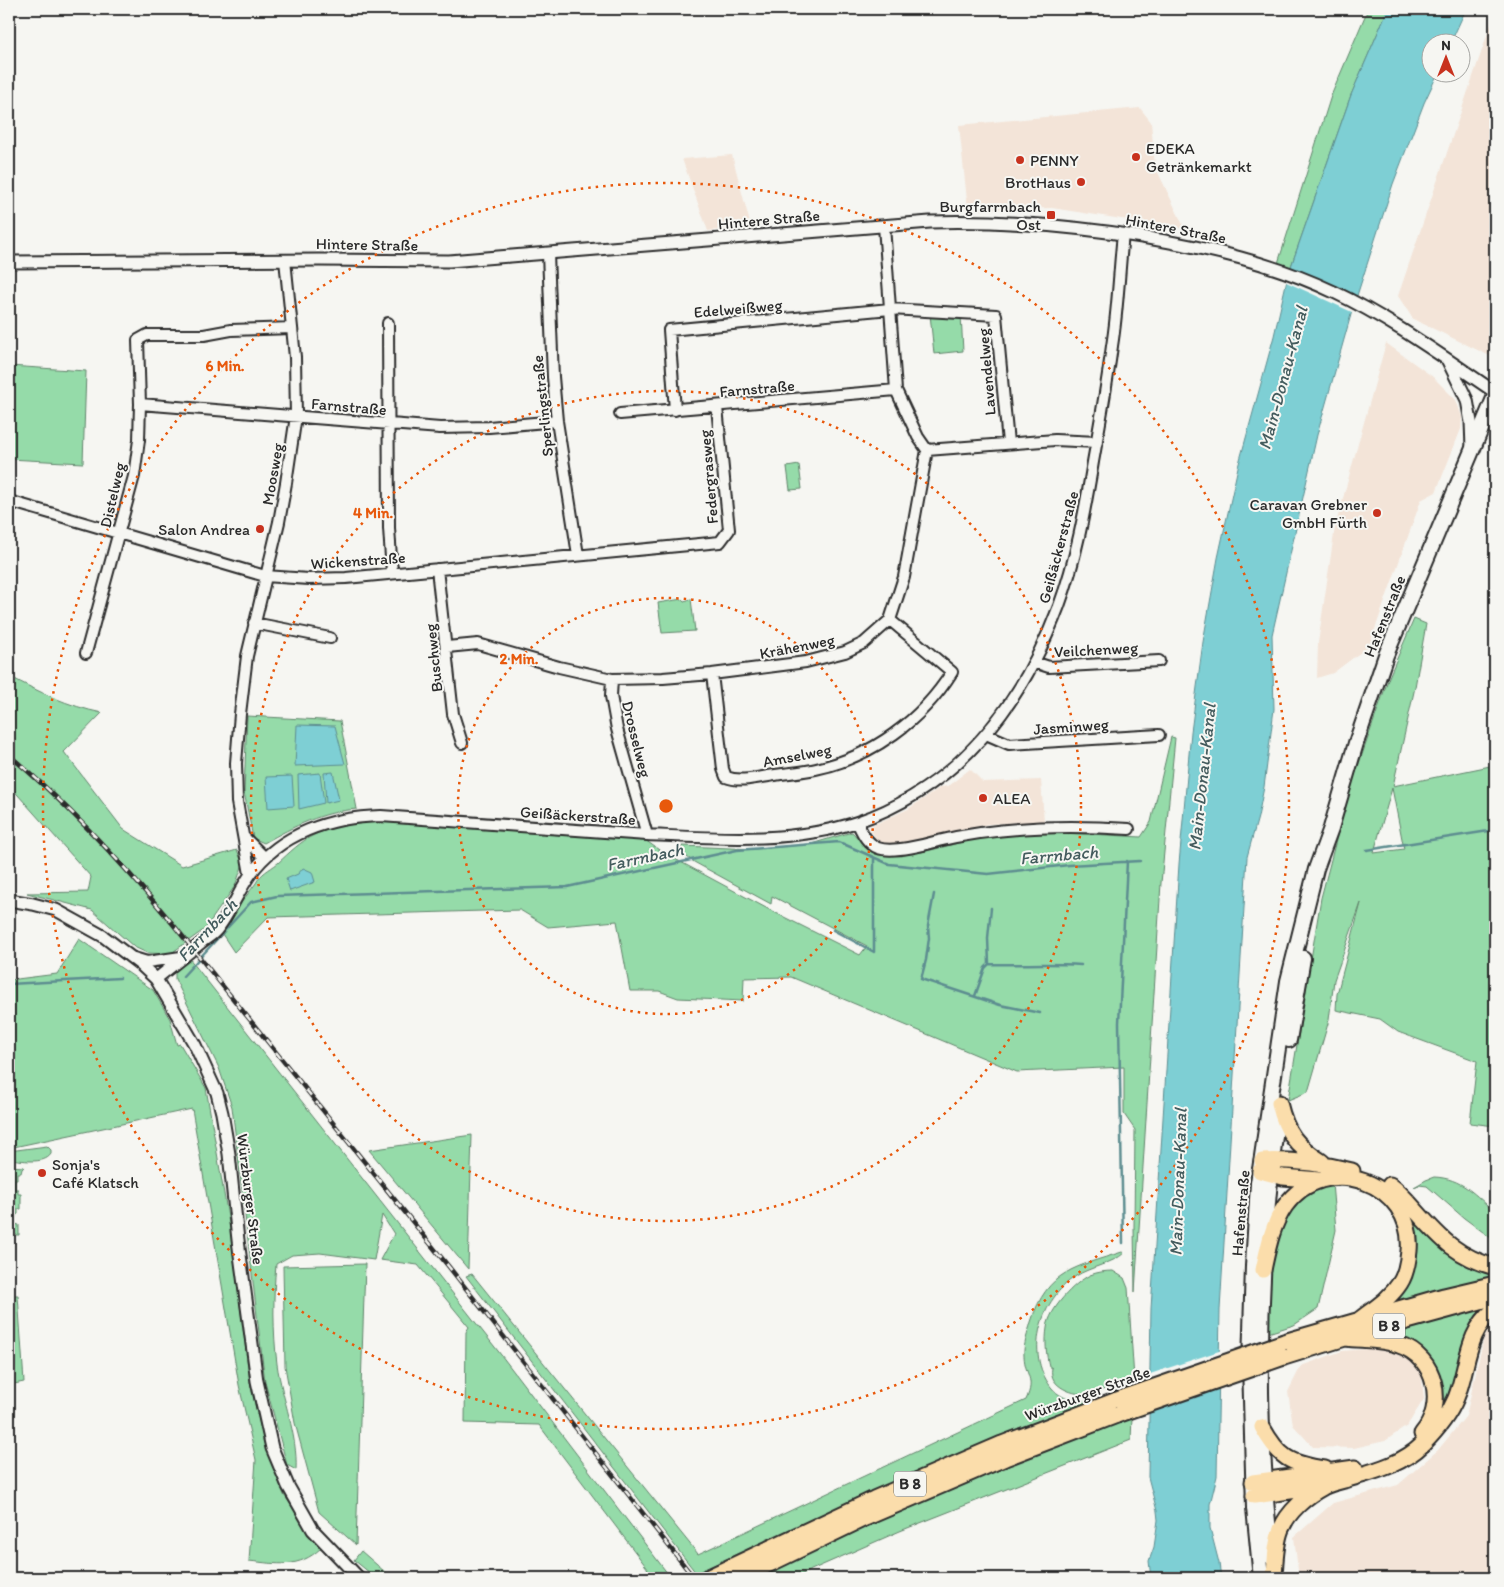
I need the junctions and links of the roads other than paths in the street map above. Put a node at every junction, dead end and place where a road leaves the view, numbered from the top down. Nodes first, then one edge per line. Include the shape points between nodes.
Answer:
1 (884, 226) junction
2 (1123, 234) junction
3 (548, 254) junction
4 (285, 260) junction
5 (9, 262) edge
6 (890, 309) junction
7 (388, 323) dead end
8 (292, 328) junction
9 (1447, 360) junction
10 (896, 390) junction
11 (1495, 392) edge
12 (1495, 396) edge
13 (140, 404) junction
14 (717, 407) junction
15 (675, 410) junction
16 (620, 414) dead end
17 (296, 416) junction
18 (557, 421) junction
19 (389, 424) junction
20 (1097, 442) junction
21 (1008, 443) junction
22 (927, 450) junction
23 (1472, 450) junction
24 (9, 501) edge
25 (119, 533) junction
26 (720, 542) joint
27 (578, 555) junction
28 (437, 569) junction
29 (392, 573) junction
30 (265, 576) junction
31 (890, 620) junction
32 (254, 623) junction
33 (330, 638) dead end
34 (447, 647) junction
35 (86, 653) dead end
36 (1159, 661) dead end
37 (1034, 662) junction
38 (712, 674) junction
39 (612, 679) junction
40 (986, 734) junction
41 (1159, 735) dead end
42 (462, 743) dead end
43 (856, 822) junction
44 (1129, 829) dead end
45 (647, 835) junction
46 (245, 838) junction
47 (1322, 856) junction
48 (264, 858) junction
49 (250, 874) junction
50 (9, 900) edge
51 (184, 956) junction
52 (132, 957) junction
53 (156, 979) junction
54 (1279, 1103) junction
55 (1328, 1166) junction
56 (1266, 1167) junction
57 (1321, 1180) junction
58 (1495, 1267) edge
59 (1263, 1270) junction
60 (1495, 1284) edge
61 (1495, 1297) edge
62 (1495, 1309) edge
63 (1358, 1321) junction
64 (1346, 1338) junction
65 (1284, 1350) junction
66 (1117, 1407) junction
67 (1262, 1427) junction
68 (1336, 1471) junction
69 (1324, 1486) junction
70 (1259, 1488) junction
71 (344, 1564) junction
72 (359, 1578) edge
73 (366, 1578) edge
74 (707, 1578) edge
75 (740, 1578) edge
76 (1261, 1578) edge
77 (1274, 1578) edge

1 - 2 street, Hintere Straße via 976,222 1056,225
1 - 3 street, Hintere Straße
1 - 6 street
2 - 9 street, Hintere Straße via 1261,263 1335,293
2 - 20 street, Geißäckerstraße via 1112,346
3 - 4 street, Hintere Straße via 449,262
3 - 18 street, Sperlingstraße
4 - 5 street, Hintere Straße
4 - 8 street, Moosweg
6 - 10 street
6 - 15 street, Edelweißweg via 669,330
6 - 21 street, Lavendelweg via 996,315
7 - 19 street
8 - 13 street, Distelweg via 231,330 204,335 147,335 138,340
8 - 17 street, Moosweg
9 - 11 street, Hintere Straße
9 - 23 street via 1467,400
10 - 14 street, Farnstraße
10 - 22 street
12 - 23 main road, Hafenstraße
13 - 17 street, Farnstraße
13 - 25 street, Distelweg via 134,476
14 - 15 street, Farnstraße
14 - 26 street, Federgrasweg via 728,530
15 - 16 street, Farnstraße
17 - 19 street, Farnstraße
17 - 30 street, Moosweg via 286,483
18 - 19 street, Farnstraße via 440,428
18 - 27 street, Sperlingstraße
19 - 29 street
20 - 21 street
20 - 37 street, Geißäckerstraße via 1073,562 1059,605
21 - 22 street
22 - 31 street via 904,577
23 - 47 main road, Hafenstraße via 1386,655
24 - 25 street, Wickenstraße
25 - 30 street, Wickenstraße
25 - 35 street, Distelweg
26 - 27 street, Wickenstraße
27 - 28 street, Wickenstraße
28 - 29 street, Wickenstraße
28 - 34 street, Buschweg
29 - 30 street, Wickenstraße via 309,579
30 - 32 street, Moosweg
31 - 38 street, Krähenweg via 864,643 837,655
31 - 38 street, Amselweg via 952,672 942,688 911,721 879,744 848,760 816,769 757,778 739,780 726,777
32 - 33 street
32 - 46 street, Moosweg via 246,665 236,764 237,802
34 - 39 street, Krähenweg via 478,644
34 - 42 street, Buschweg via 453,714
36 - 37 street, Veilchenweg via 1049,667
37 - 40 street, Geißäckerstraße
38 - 39 street, Krähenweg
39 - 45 street, Drosselweg via 611,696 617,729
40 - 41 street, Jasminweg via 1009,744
40 - 43 street, Geißäckerstraße via 965,758 937,781 890,809
43 - 44 street via 867,841 879,848 922,846 1000,830
43 - 45 street, Geißäckerstraße via 815,832 763,837
45 - 48 street, Geißäckerstraße via 363,816 318,825 293,837
46 - 48 street
46 - 49 street, Moosweg
47 - 54 main road, Hafenstraße
47 - 56 main road, Hafenstraße via 1288,981
48 - 49 street, Geißäckerstraße
49 - 51 street, Geißäckerstraße via 216,932
50 - 52 street, Würzburger Straße via 56,910 103,936
51 - 52 street, Geißäckerstraße via 147,962
51 - 53 street, Geißäckerstraße
52 - 53 street, Würzburger Straße
53 - 71 street, Würzburger Straße via 195,1045 217,1092 229,1154 257,1381 272,1448 288,1486 313,1530
54 - 55 main road via 1291,1136 1306,1152
54 - 56 main road, Hafenstraße
55 - 56 main road
55 - 58 main road via 1377,1178 1394,1188 1454,1249
56 - 57 main road
56 - 59 main road, Hafenstraße
56 - 70 main road, Hafenstraße via 1253,1266 1250,1363
57 - 59 main road via 1294,1196 1286,1205 1271,1234
57 - 63 main road via 1337,1176 1370,1183 1393,1199 1407,1224 1409,1260 1401,1282 1386,1301
59 - 67 main road, Hafenstraße
60 - 63 main road, Würzburger Straße / B 8
61 - 64 main road, Würzburger Straße / B 8
62 - 69 main road via 1475,1334 1456,1398 1424,1444 1385,1468
63 - 65 main road, Würzburger Straße / B 8
64 - 65 main road, Würzburger Straße / B 8
64 - 68 main road via 1386,1341 1402,1345 1416,1354 1433,1379 1436,1402 1426,1429 1404,1449 1368,1466
65 - 66 main road, Würzburger Straße / B 8, bridge
66 - 74 main road, Würzburger Straße / B 8 via 1002,1444 883,1495
66 - 75 main road, Würzburger Straße / B 8 via 865,1518
67 - 68 main road via 1280,1453 1294,1462
67 - 70 main road, Hafenstraße
68 - 70 main road
69 - 70 main road
69 - 77 main road via 1295,1508 1283,1524
70 - 76 main road, Hafenstraße
70 - 77 main road, Hafenstraße
71 - 72 street, Würzburger Straße
71 - 73 street

